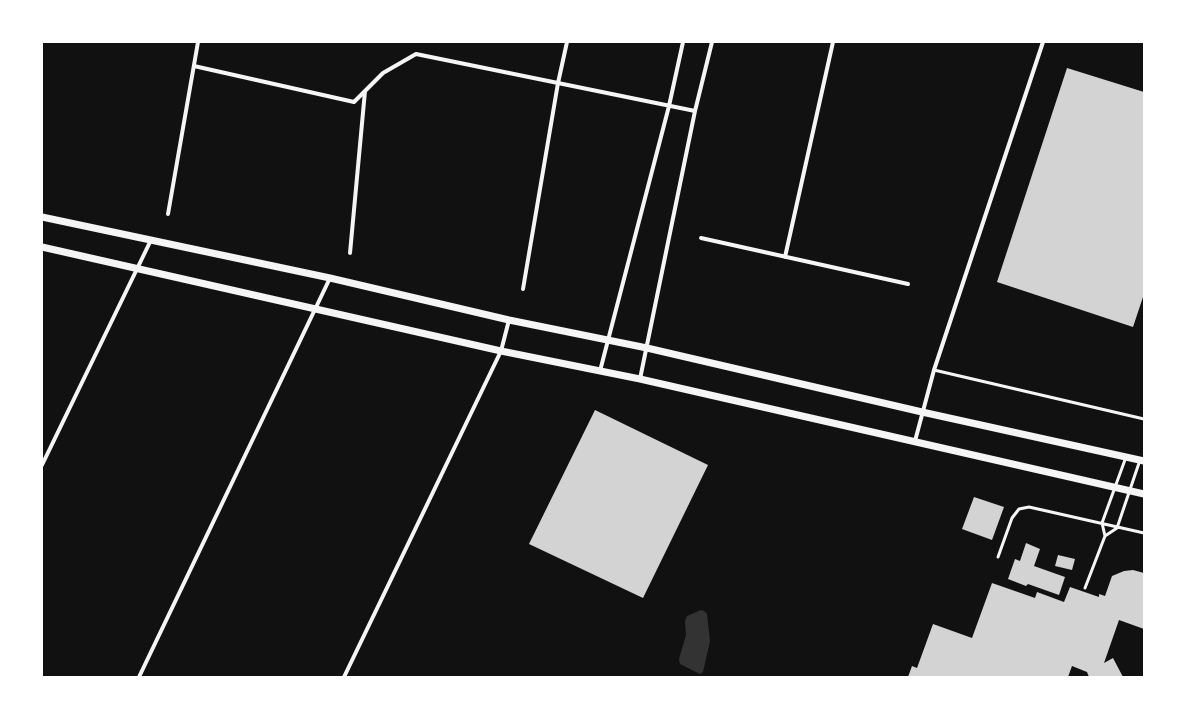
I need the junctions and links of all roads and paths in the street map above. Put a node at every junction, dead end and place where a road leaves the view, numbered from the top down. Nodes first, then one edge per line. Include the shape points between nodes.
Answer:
1 (198, 42) edge
2 (567, 42) edge
3 (683, 42) edge
4 (712, 42) edge
5 (833, 42) edge
6 (1043, 42) edge
7 (194, 66) junction
8 (558, 83) junction
9 (366, 91) junction
10 (669, 106) junction
11 (695, 111) junction
12 (168, 214) dead end
13 (42, 217) edge
14 (700, 238) dead end
15 (151, 240) junction
16 (42, 248) edge
17 (350, 253) dead end
18 (784, 257) junction
19 (137, 269) junction
20 (330, 278) junction
21 (908, 284) dead end
22 (523, 289) dead end
23 (316, 309) junction
24 (509, 320) junction
25 (609, 339) junction
26 (646, 348) junction
27 (501, 351) junction
28 (934, 370) junction
29 (600, 371) junction
30 (640, 379) junction
31 (922, 412) junction
32 (1144, 419) edge
33 (915, 441) junction
34 (1126, 457) junction
35 (1142, 460) edge
36 (42, 465) edge
37 (1114, 488) junction
38 (1130, 491) junction
39 (1144, 494) edge
40 (1102, 523) junction
41 (1118, 528) junction
42 (1144, 533) edge
43 (1105, 536) junction
44 (998, 557) dead end
45 (1085, 588) dead end
46 (139, 677) edge
47 (344, 677) edge

1 - 7 street
2 - 8 street
3 - 10 street
4 - 11 street
5 - 18 street
6 - 28 street
7 - 9 street via 354,102
7 - 12 street
8 - 9 street via 416,54 383,73
8 - 10 street
8 - 22 street
9 - 17 street
10 - 11 street
10 - 25 street
11 - 26 street
13 - 15 street
14 - 18 street
15 - 19 street
15 - 20 street
16 - 19 street
18 - 21 street
19 - 23 street
19 - 36 street
20 - 23 street
20 - 24 street
23 - 27 street
23 - 46 street
24 - 25 street
24 - 27 street
25 - 26 street
25 - 29 street
26 - 30 street
26 - 31 street
27 - 29 street
27 - 47 street
28 - 31 street
28 - 32 lane
29 - 30 street
30 - 33 street
31 - 33 street
31 - 34 street
33 - 37 street
34 - 35 street
34 - 37 lane
35 - 38 lane
37 - 38 street
37 - 40 lane
38 - 39 street
38 - 41 lane
40 - 41 lane
40 - 43 lane
40 - 44 lane via 1029,507 1019,509 1012,518
41 - 42 lane
41 - 43 lane
43 - 45 lane

